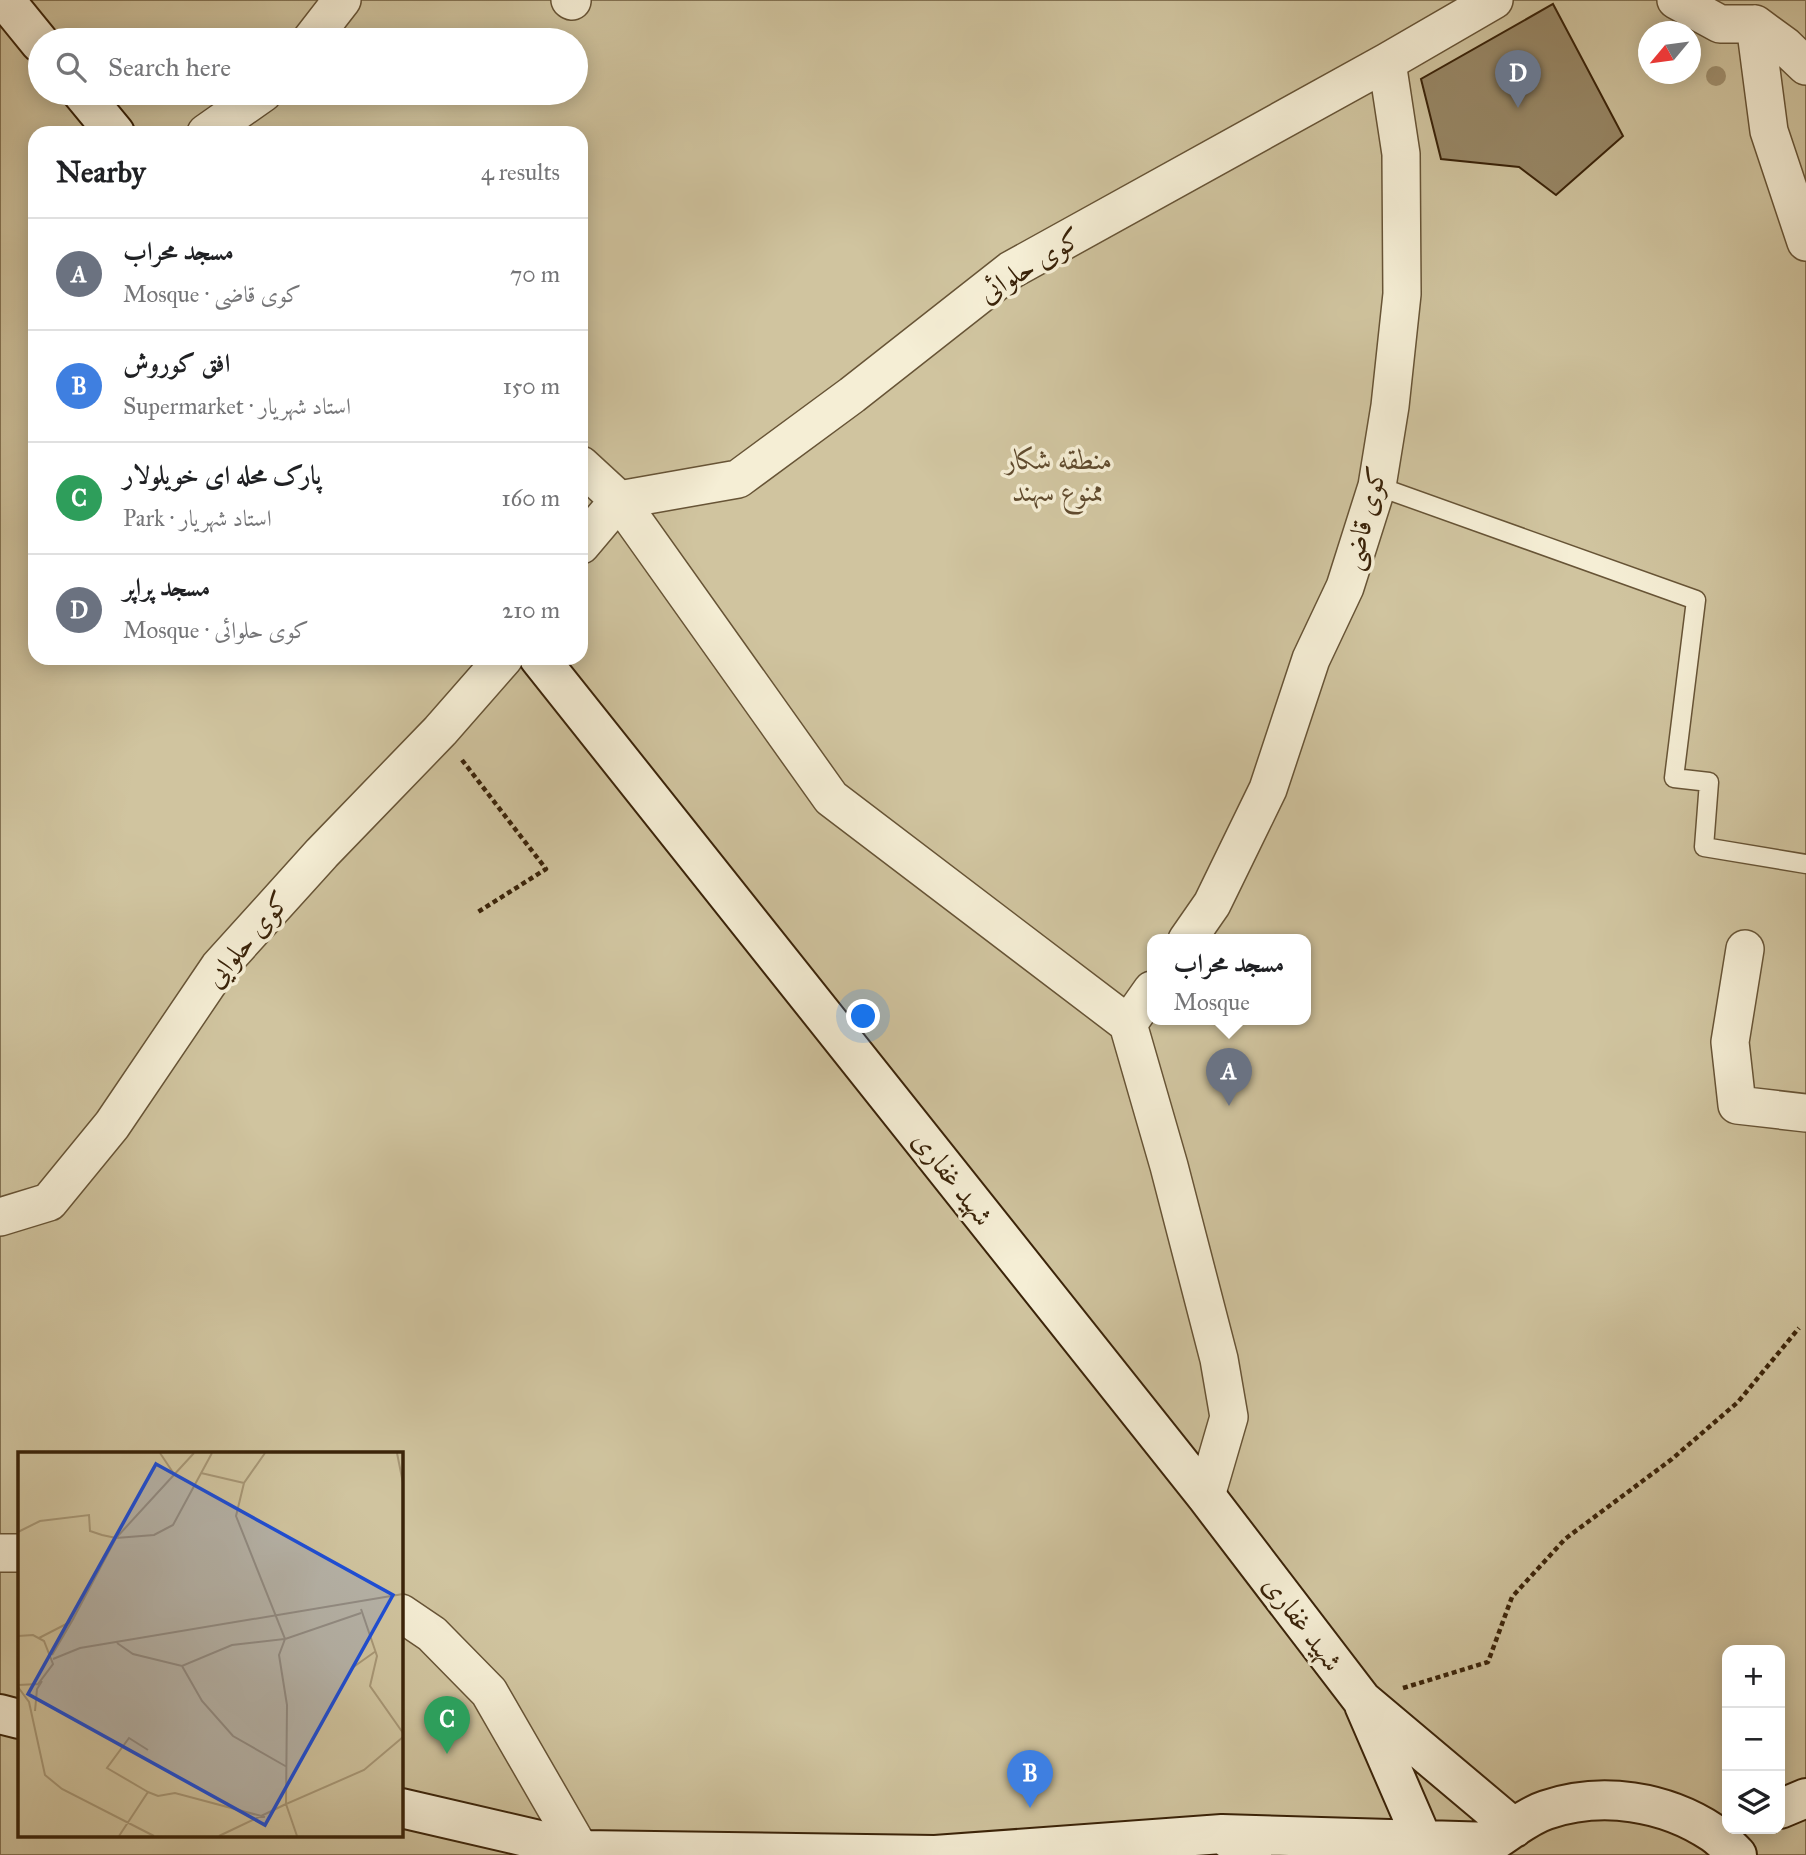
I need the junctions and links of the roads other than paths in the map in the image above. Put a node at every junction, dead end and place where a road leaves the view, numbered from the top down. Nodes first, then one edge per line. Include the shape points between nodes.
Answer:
1 (5, 0) edge
2 (342, 0) edge
3 (1494, 0) edge
4 (1676, 0) edge
5 (1755, 24) junction
6 (28, 28) edge
7 (320, 28) edge
8 (1387, 62) junction
9 (1806, 66) edge
10 (92, 105) edge
11 (247, 105) edge
12 (109, 126) edge
13 (219, 126) edge
14 (1806, 242) edge
15 (588, 471) edge
16 (1377, 486) junction
17 (619, 500) junction
18 (588, 537) edge
19 (498, 665) edge
20 (545, 665) edge
21 (1806, 864) edge
22 (1191, 934) edge
23 (1745, 949) dead end
24 (1147, 997) edge
25 (1128, 1024) junction
26 (1806, 1113) edge
27 (0, 1217) edge
28 (1206, 1496) junction
29 (0, 1553) edge
30 (18, 1553) edge
31 (402, 1614) edge
32 (1362, 1700) junction
33 (0, 1714) edge
34 (18, 1719) edge
35 (1806, 1798) edge
36 (402, 1808) edge
37 (1785, 1808) edge
38 (1675, 1812) junction
39 (1722, 1817) edge
40 (1496, 1842) edge
41 (1237, 1845) edge
42 (1425, 1847) edge
43 (583, 1853) edge
44 (1737, 1855) edge

1 - 6 main road
2 - 7 street
3 - 8 street, کوی حلوائی
4 - 5 street via 1720,24
5 - 9 street
5 - 14 street via 1769,131
8 - 16 street, کوی قاضی via 1401,154 1402,294 1391,406
8 - 17 street, کوی حلوائی via 1011,270 738,478
10 - 12 main road
11 - 13 street
15 - 17 street
16 - 21 lane via 1696,600 1674,778 1709,782 1704,847
16 - 22 street, کوی قاضی via 1345,587 1311,659 1268,789 1212,904
17 - 18 street
17 - 25 street via 831,798
19 - 27 street, کوی حلوایی via 219,967 112,1125 48,1202
20 - 28 main road, شهید غفاری
23 - 26 street via 1730,1042 1737,1105
24 - 25 street
25 - 28 street via 1219,1359 1228,1418
28 - 32 main road, شهید غفاری
29 - 30 street
31 - 43 street via 432,1634 489,1692
32 - 40 main road, شهید غفاری
32 - 42 main road, شهید غفاری
33 - 34 main road
35 - 37 main road
36 - 43 main road
38 - 39 main road
38 - 40 main road via 1631,1801 1586,1801 1545,1811
38 - 44 main road via 1715,1834
40 - 42 main road
41 - 42 main road
41 - 43 main road via 935,1855

